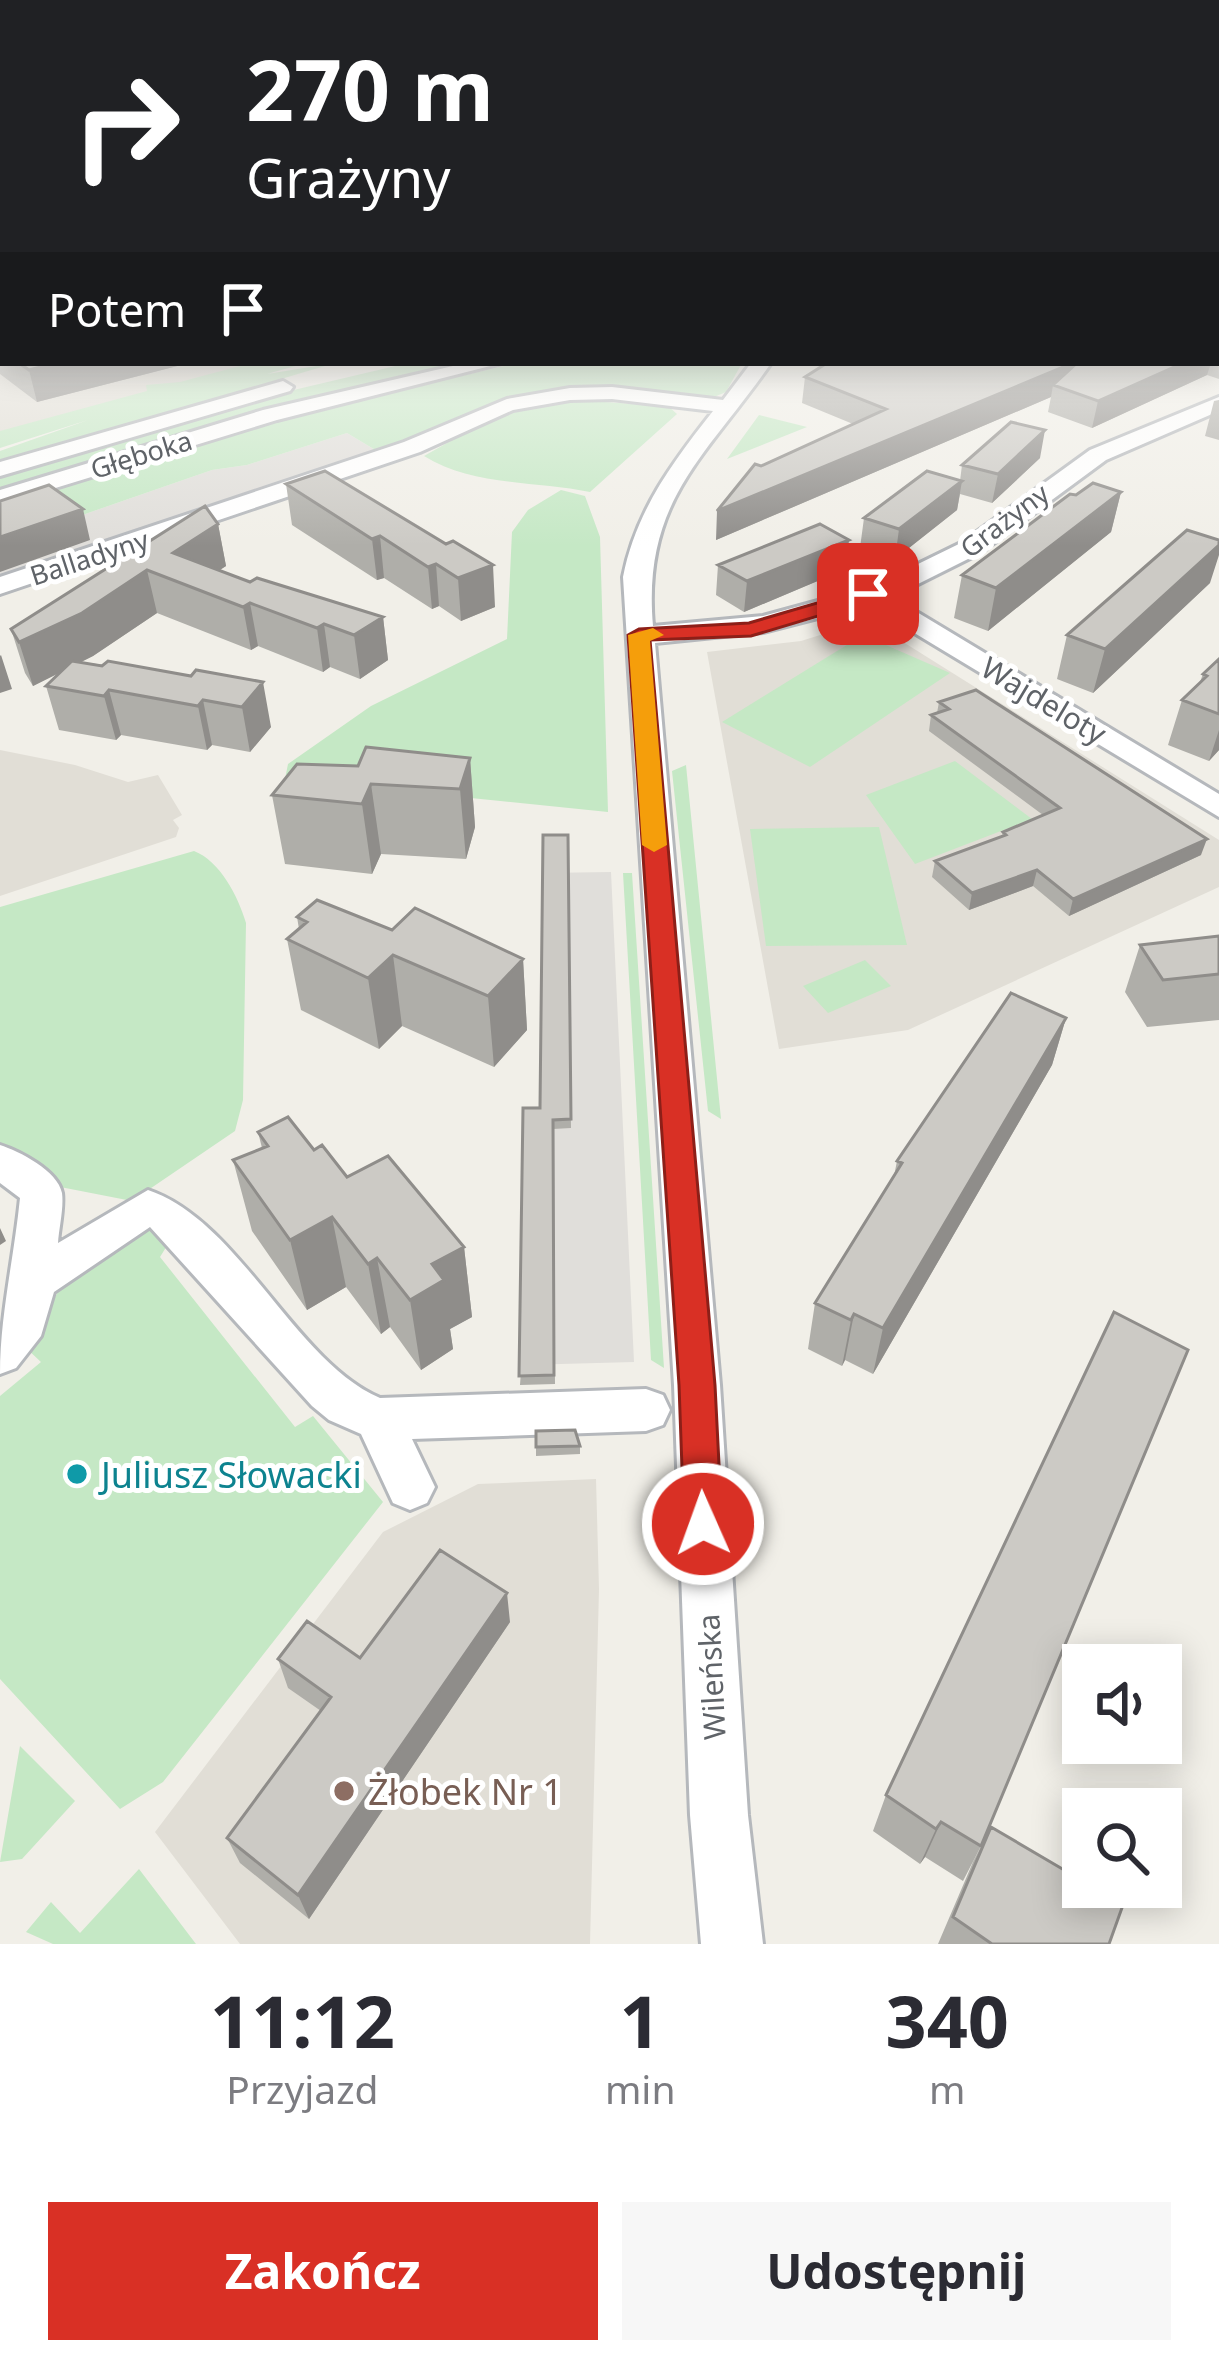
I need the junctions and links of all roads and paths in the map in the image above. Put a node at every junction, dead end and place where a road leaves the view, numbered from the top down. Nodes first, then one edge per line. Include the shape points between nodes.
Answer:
1 (479, 366) edge
2 (756, 366) edge
3 (310, 380) dead end
4 (1219, 403) edge
5 (730, 407) junction
6 (0, 469) edge
7 (0, 497) edge
8 (0, 586) edge
9 (868, 594) junction
10 (639, 635) junction
11 (1219, 808) edge
12 (0, 1162) edge
13 (34, 1282) junction
14 (0, 1354) edge
15 (646, 1410) dead end
16 (378, 1419) junction
17 (410, 1487) dead end
18 (732, 1944) edge

1 - 7 street, Głęboka via 271,415
2 - 5 street, Wileńska
3 - 6 street, Głęboka
4 - 9 street, Grażyny via 1103,452 971,548
5 - 8 street, Balladyny via 592,393 507,405 412,447
5 - 10 street, Wileńska via 644,532 635,577
9 - 10 street, Grażyny via 751,629
9 - 11 street, Wajdeloty
10 - 18 street, Wileńska
12 - 13 street via 41,1191
13 - 14 street via 25,1322
13 - 16 street via 148,1207 172,1219 328,1390
15 - 16 street
16 - 17 street

